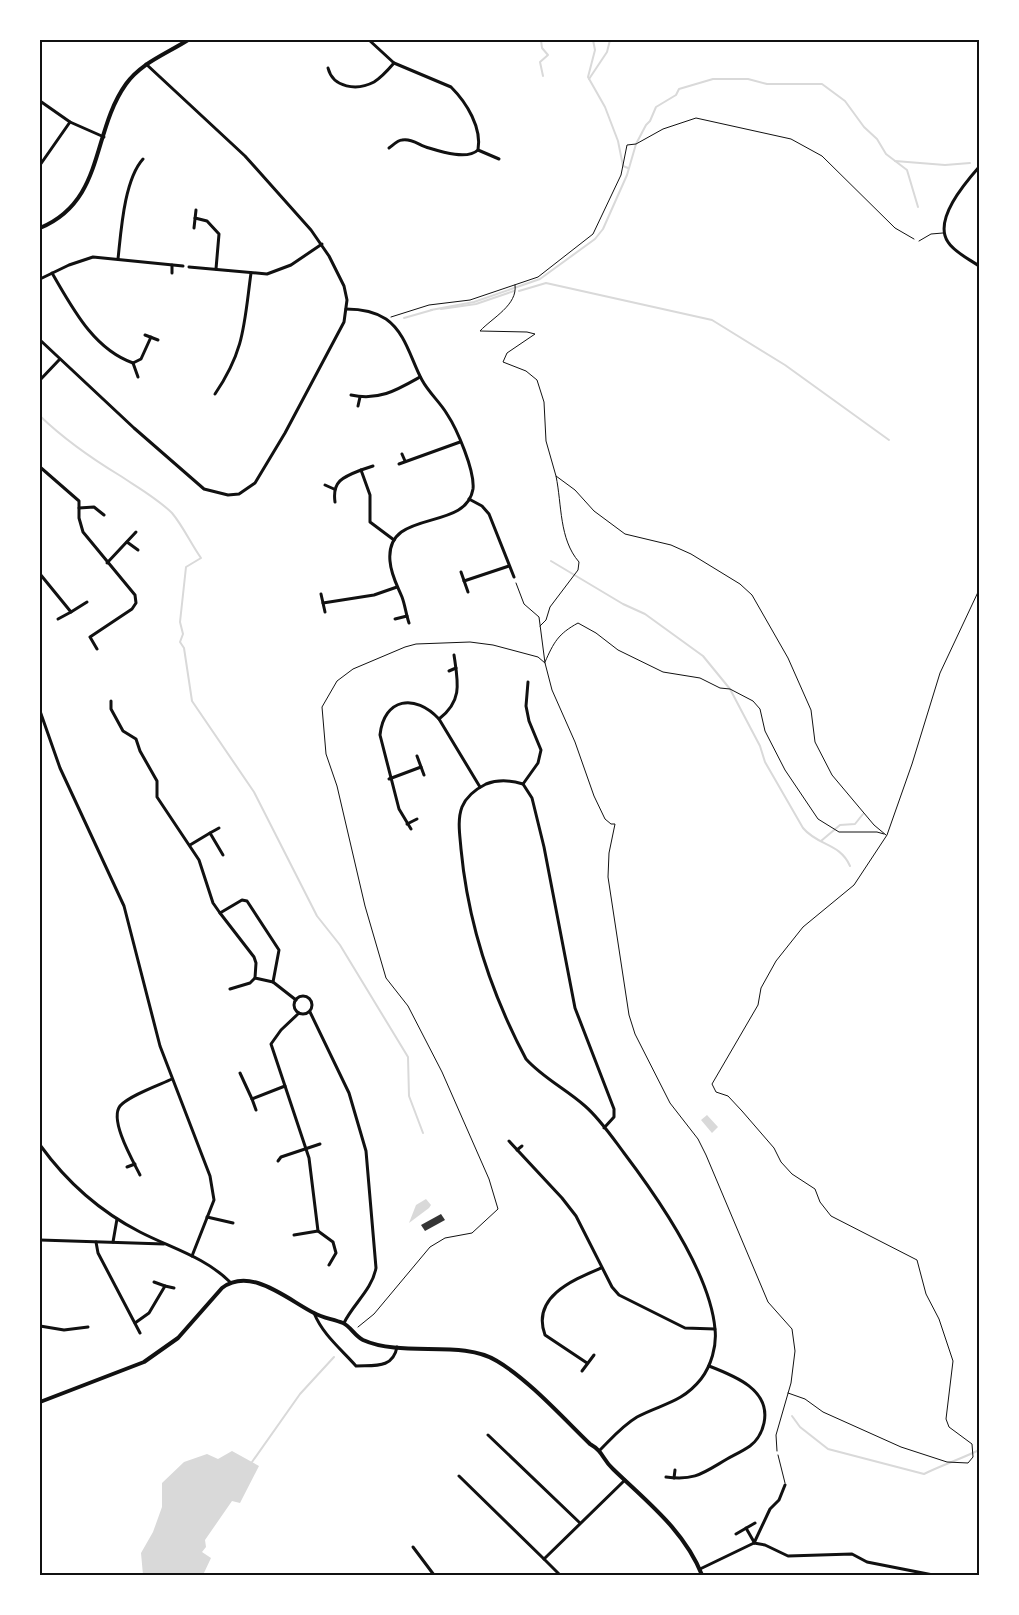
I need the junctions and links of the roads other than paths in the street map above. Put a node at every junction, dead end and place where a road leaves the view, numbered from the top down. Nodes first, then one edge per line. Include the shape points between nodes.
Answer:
1 (188, 40) edge
2 (369, 40) edge
3 (394, 62) junction
4 (146, 64) junction
5 (328, 68) dead end
6 (40, 101) edge
7 (70, 122) junction
8 (104, 136) junction
9 (389, 148) dead end
10 (478, 150) junction
11 (143, 159) dead end
12 (499, 160) dead end
13 (40, 165) edge
14 (979, 166) edge
15 (196, 210) dead end
16 (195, 218) junction
17 (40, 228) edge
18 (194, 228) dead end
19 (943, 233) junction
20 (919, 241) road end
21 (322, 244) junction
22 (118, 259) junction
23 (172, 265) junction
24 (183, 266) dead end
25 (979, 266) edge
26 (189, 267) dead end
27 (216, 269) junction
28 (52, 273) junction
29 (172, 273) dead end
30 (251, 273) junction
31 (40, 279) edge
32 (346, 309) junction
33 (145, 335) dead end
34 (151, 337) junction
35 (40, 340) edge
36 (158, 340) dead end
37 (59, 360) junction
38 (133, 363) junction
39 (420, 377) junction
40 (138, 378) dead end
41 (40, 380) edge
42 (215, 394) dead end
43 (352, 395) dead end
44 (360, 397) junction
45 (358, 406) dead end
46 (460, 442) junction
47 (402, 454) dead end
48 (405, 462) junction
49 (398, 464) dead end
50 (373, 466) dead end
51 (40, 467) edge
52 (361, 470) junction
53 (325, 484) dead end
54 (334, 489) junction
55 (469, 499) junction
56 (335, 502) dead end
57 (79, 508) junction
58 (104, 515) dead end
59 (136, 532) dead end
60 (394, 540) junction
61 (127, 542) junction
62 (138, 550) dead end
63 (107, 563) junction
64 (509, 566) junction
65 (461, 572) dead end
66 (40, 574) edge
67 (514, 577) road end
68 (464, 580) junction
69 (397, 587) junction
70 (468, 592) dead end
71 (321, 594) dead end
72 (87, 602) dead end
73 (323, 603) junction
74 (71, 612) junction
75 (325, 612) dead end
76 (407, 616) junction
77 (58, 619) dead end
78 (395, 619) dead end
79 (409, 623) dead end
80 (97, 650) dead end
81 (454, 655) dead end
82 (456, 668) junction
83 (448, 671) dead end
84 (528, 682) dead end
85 (111, 701) dead end
86 (40, 710) edge
87 (439, 718) junction
88 (44, 722) junction
89 (40, 724) edge
90 (417, 756) dead end
91 (421, 767) junction
92 (424, 775) dead end
93 (389, 778) junction
94 (523, 784) junction
95 (480, 787) junction
96 (417, 819) dead end
97 (407, 824) junction
98 (219, 828) dead end
99 (410, 829) dead end
100 (210, 833) junction
101 (190, 845) junction
102 (223, 855) dead end
103 (220, 913) junction
104 (255, 978) junction
105 (273, 982) junction
106 (230, 989) dead end
107 (296, 1000) junction
108 (310, 1012) junction
109 (299, 1013) junction
110 (240, 1073) dead end
111 (172, 1079) junction
112 (285, 1086) junction
113 (252, 1100) junction
114 (256, 1110) dead end
115 (604, 1128) junction
116 (509, 1141) dead end
117 (320, 1144) dead end
118 (40, 1145) edge
119 (522, 1146) dead end
120 (306, 1148) junction
121 (517, 1150) junction
122 (278, 1161) dead end
123 (135, 1164) junction
124 (127, 1167) dead end
125 (140, 1175) dead end
126 (207, 1217) junction
127 (118, 1218) junction
128 (233, 1223) dead end
129 (318, 1231) junction
130 (294, 1235) dead end
131 (40, 1240) edge
132 (96, 1242) junction
133 (113, 1242) junction
134 (164, 1244) junction
135 (192, 1256) junction
136 (330, 1265) dead end
137 (602, 1268) junction
138 (154, 1282) dead end
139 (230, 1282) junction
140 (165, 1286) junction
141 (174, 1288) dead end
142 (314, 1313) junction
143 (135, 1323) junction
144 (344, 1323) junction
145 (40, 1326) edge
146 (88, 1326) dead end
147 (715, 1329) junction
148 (140, 1333) dead end
149 (397, 1347) junction
150 (594, 1355) dead end
151 (587, 1363) junction
152 (709, 1366) junction
153 (582, 1370) dead end
154 (40, 1402) edge
155 (488, 1435) dead end
156 (600, 1450) junction
157 (778, 1455) road end
158 (675, 1470) dead end
159 (459, 1476) dead end
160 (666, 1477) dead end
161 (674, 1478) junction
162 (625, 1480) junction
163 (785, 1485) joint
164 (580, 1523) junction
165 (755, 1523) dead end
166 (746, 1528) junction
167 (736, 1534) dead end
168 (754, 1543) junction
169 (413, 1547) dead end
170 (544, 1559) junction
171 (700, 1569) junction
172 (434, 1575) edge
173 (560, 1575) edge
174 (702, 1575) edge
175 (934, 1575) edge

1 - 4 street
2 - 3 street
3 - 5 street via 380,78 364,85 340,85 333,80
3 - 10 street via 452,87 474,120 479,135
4 - 8 street via 118,96
4 - 21 street via 262,173
6 - 7 street
7 - 8 street
7 - 13 street
8 - 17 street via 89,178 76,202
9 - 10 street via 401,140 454,153 470,154
10 - 12 street
11 - 22 street via 136,166 129,193
14 - 19 street via 951,206
15 - 16 street
16 - 18 street
16 - 27 street via 207,221 219,234
19 - 20 lane via 931,234
19 - 25 street via 949,244
21 - 30 street via 277,272
21 - 32 street via 344,286
22 - 23 street
22 - 28 street via 93,258
23 - 24 street
23 - 29 street
26 - 27 street
27 - 30 street
28 - 31 street
28 - 38 street via 83,324 110,350
30 - 42 street via 240,348 229,374
32 - 37 street via 340,332 285,433 255,483 239,494 217,494 204,489
32 - 39 street via 374,312 397,329
33 - 34 street
34 - 36 street
34 - 38 street via 141,359
35 - 37 street
37 - 41 street
38 - 40 street
39 - 44 street via 391,394
39 - 46 street via 446,413
43 - 44 street
44 - 45 street
46 - 48 street
46 - 55 street via 472,478
47 - 48 street
48 - 49 street
50 - 52 street
51 - 57 street via 79,501
52 - 54 street via 345,476
52 - 60 street via 370,495 370,522
53 - 54 street
54 - 56 street
55 - 60 street via 460,510 407,528
55 - 64 street via 489,514
57 - 58 street via 94,507
57 - 63 street via 80,525
59 - 61 street
60 - 69 street via 389,560
61 - 62 street
61 - 63 street
63 - 80 street via 135,595 136,603 90,637
64 - 67 street
64 - 68 street
65 - 68 street
66 - 74 street
68 - 70 street
69 - 73 street via 380,594
69 - 76 street
71 - 73 street
72 - 74 street
73 - 75 street
74 - 77 street
76 - 78 street
76 - 79 street
81 - 82 street
82 - 83 street
82 - 87 street via 456,700 451,710
84 - 94 street via 526,706 541,750 538,763
85 - 101 street via 111,709 123,731 136,739 157,781 157,797
86 - 88 street
87 - 93 street via 430,709 409,702 387,712 380,735
87 - 95 street
88 - 89 street
88 - 111 street via 60,768 124,906 160,1046
90 - 91 street
91 - 92 street
91 - 93 street
93 - 97 street
94 - 95 street via 499,780
94 - 115 street via 532,798 544,846 574,1008 614,1109 614,1117
95 - 115 street via 461,808 459,826 468,900 493,990 526,1059 585,1106
96 - 97 street
97 - 99 street
98 - 100 street
100 - 101 street
100 - 102 street
101 - 103 street
103 - 104 street via 254,957
103 - 105 street via 242,900 247,901 278,950
104 - 105 street
104 - 106 street via 250,983
105 - 107 street
107 - 108 street via 301,996 310,998 313,1005
107 - 109 street via 294,1006
108 - 109 street
108 - 144 street via 344,1082 366,1151 376,1268 371,1283
109 - 112 street via 277,1034 272,1044
110 - 113 street
111 - 123 street via 128,1100 117,1112 116,1120
111 - 126 street via 210,1176 214,1200
112 - 113 street
112 - 120 street
113 - 114 street
115 - 147 street via 672,1222 708,1298
116 - 121 street
117 - 120 street
118 - 127 street via 62,1173 99,1206
119 - 121 street
120 - 122 street
120 - 129 street via 310,1158
121 - 137 street via 576,1216
123 - 124 street
123 - 125 street
126 - 128 street
126 - 135 street
127 - 133 street
127 - 134 street
129 - 130 street
129 - 136 street via 333,1242 336,1253
131 - 132 street
132 - 133 street
132 - 143 street via 98,1253
133 - 134 street
134 - 135 street
135 - 139 street
137 - 147 street via 619,1295 685,1328
137 - 151 street via 573,1280 554,1295 540,1318 545,1335
138 - 140 street
139 - 142 street via 248,1280 267,1287
139 - 154 street via 161,1352 120,1373
140 - 141 street
140 - 143 street via 149,1313
142 - 144 street via 330,1321
142 - 149 street via 319,1325 356,1366 388,1363 393,1360
143 - 148 street
144 - 149 street via 363,1340
145 - 146 street via 64,1330
147 - 152 street
149 - 156 street via 467,1351 496,1360
150 - 151 street
151 - 153 street
152 - 156 street via 688,1392 666,1406 638,1416
152 - 161 street via 756,1391 766,1412 763,1430 750,1446 694,1478
155 - 164 street
156 - 162 street via 606,1462
157 - 163 lane
158 - 161 street
159 - 170 street
160 - 161 street
162 - 164 street
162 - 171 street via 671,1523
163 - 168 street
164 - 170 street
165 - 166 street
166 - 167 street
166 - 168 street
168 - 171 street
168 - 175 street via 788,1556 841,1552 867,1562
169 - 172 street
170 - 173 street
171 - 174 street

